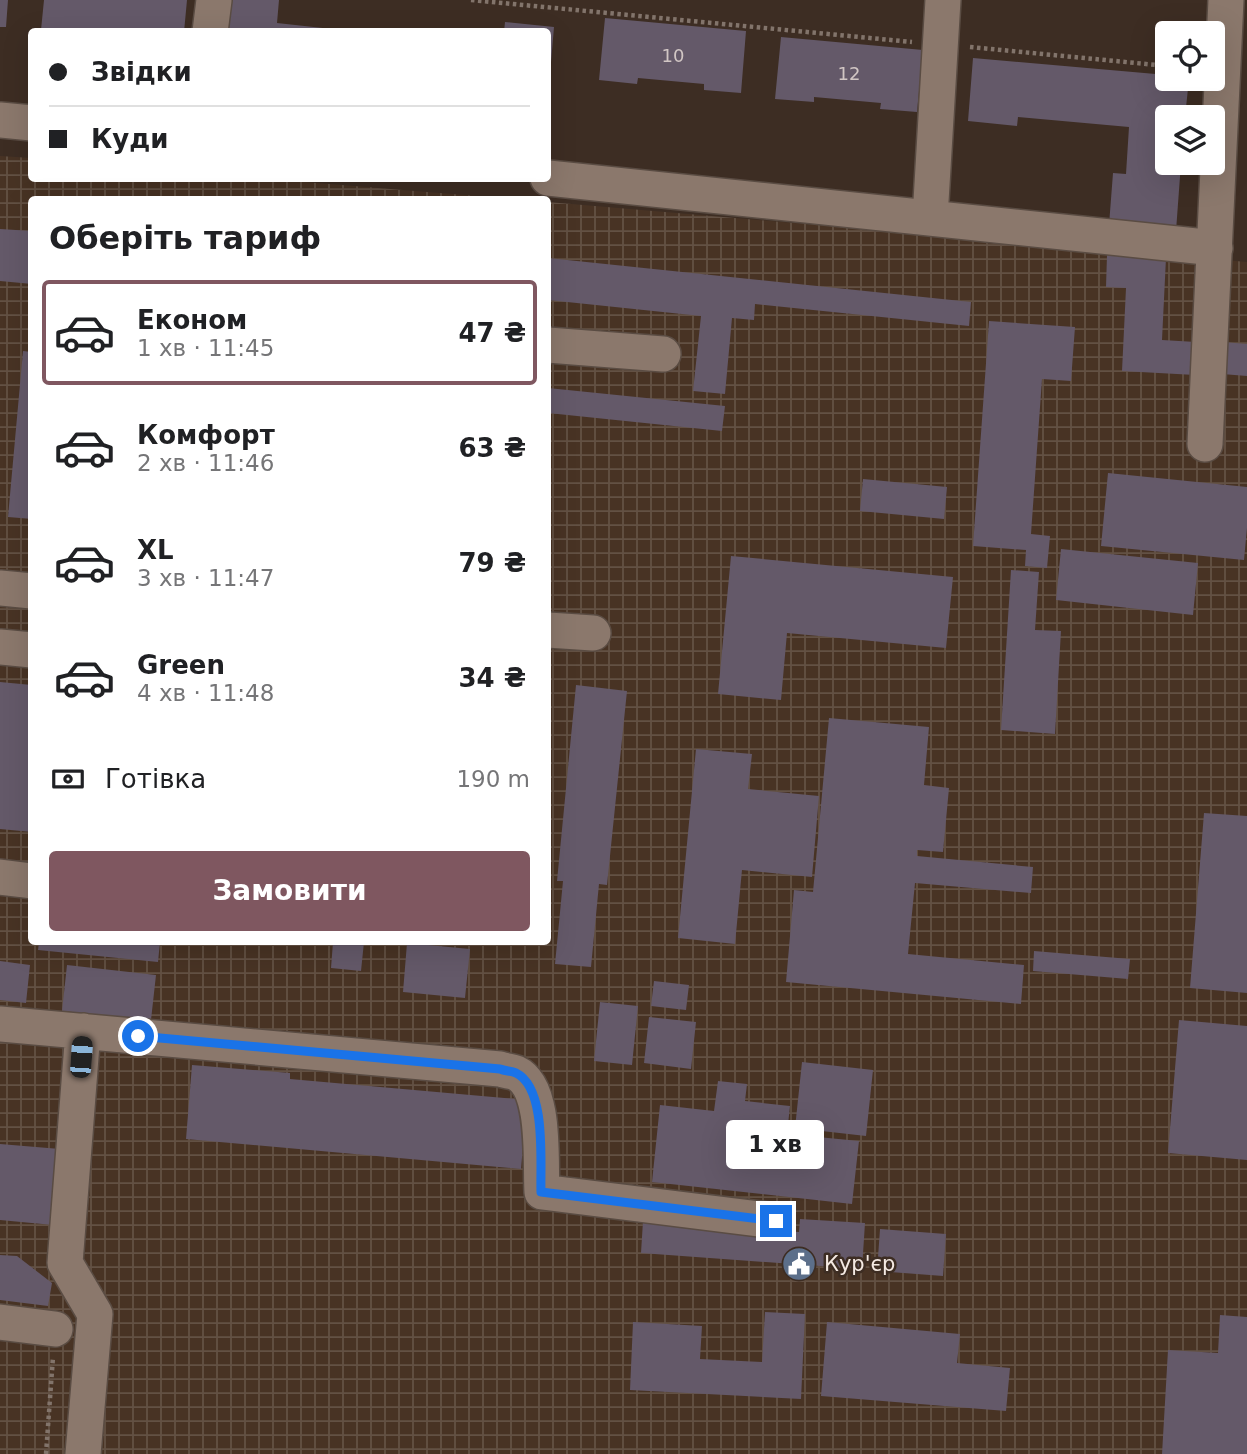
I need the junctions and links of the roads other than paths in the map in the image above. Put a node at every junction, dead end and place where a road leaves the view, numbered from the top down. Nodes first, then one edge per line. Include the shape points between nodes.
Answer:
1 (214, 0) edge
2 (943, 0) edge
3 (1226, 0) edge
4 (210, 28) edge
5 (0, 120) edge
6 (28, 123) edge
7 (551, 178) edge
8 (930, 218) junction
9 (1215, 248) junction
10 (551, 345) edge
11 (663, 354) dead end
12 (1205, 444) dead end
13 (0, 588) edge
14 (28, 591) edge
15 (551, 630) edge
16 (593, 633) dead end
17 (0, 647) edge
18 (28, 650) edge
19 (0, 877) edge
20 (28, 880) edge
21 (0, 1024) edge
22 (83, 1031) junction
23 (776, 1221) dead end
24 (0, 1322) edge
25 (55, 1329) road end
26 (83, 1454) edge

1 - 4 lane
2 - 8 lane
3 - 9 lane
5 - 6 lane
7 - 8 lane
8 - 9 lane
9 - 12 lane
10 - 11 lane
13 - 14 lane
15 - 16 lane
17 - 18 lane
19 - 20 lane
21 - 22 lane
22 - 23 lane via 500,1069 517,1074 528,1085 539,1114 541,1192
22 - 26 lane via 65,1263 95,1314
24 - 25 lane

